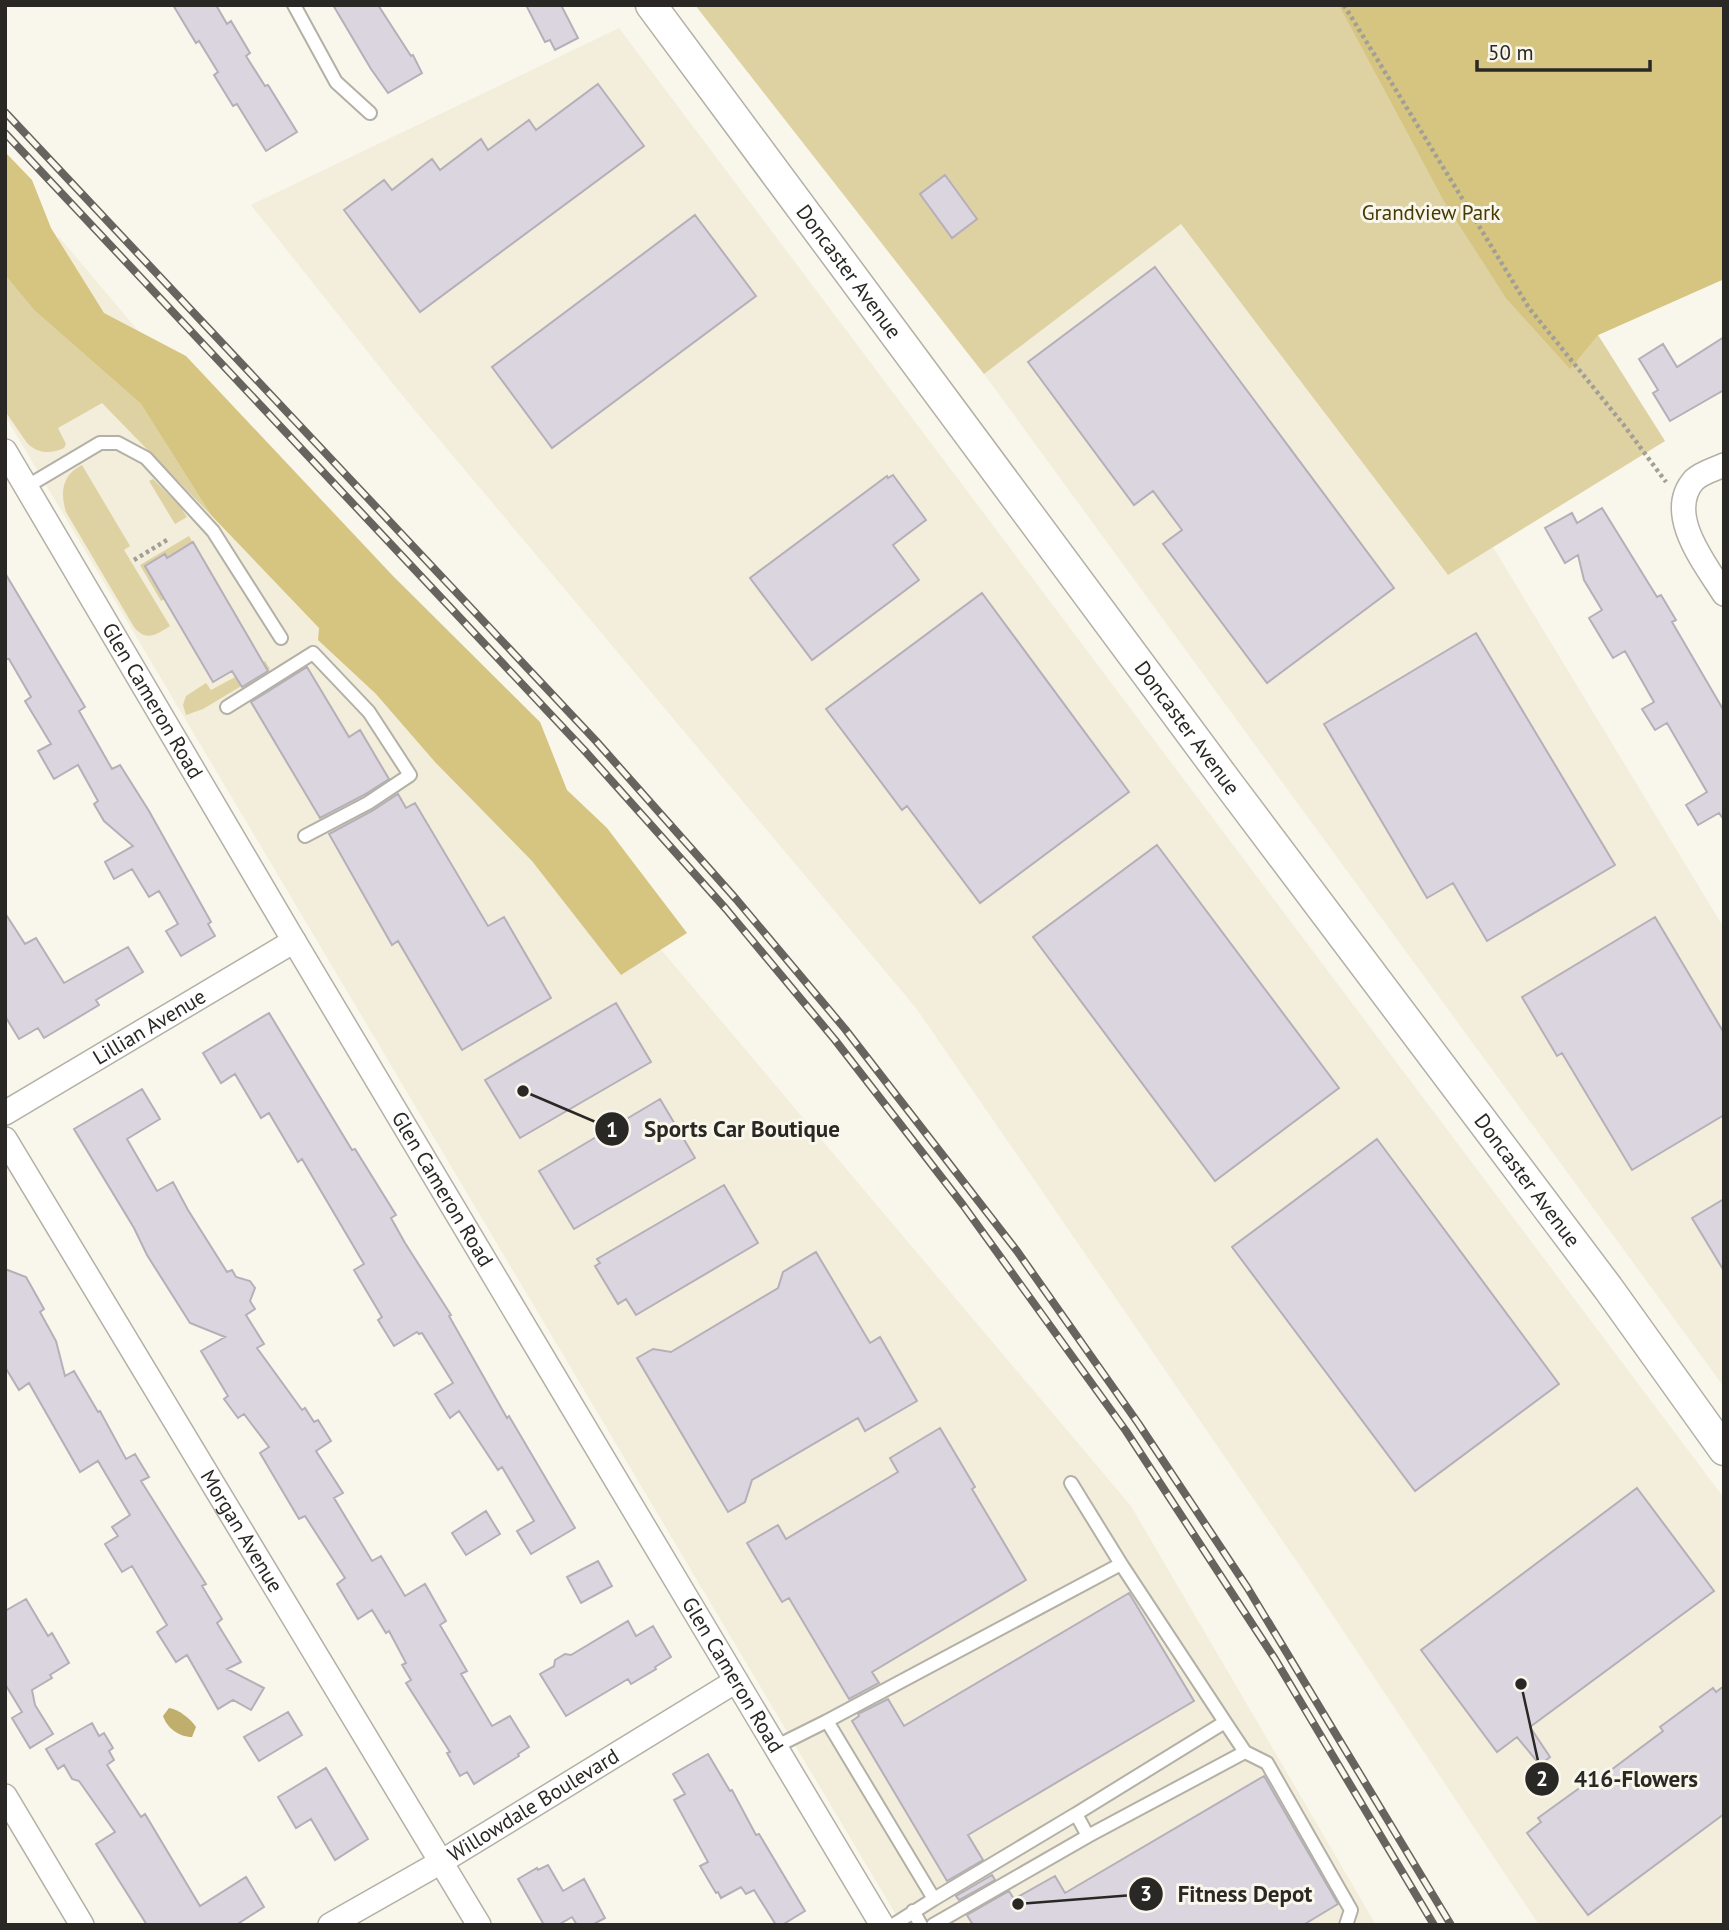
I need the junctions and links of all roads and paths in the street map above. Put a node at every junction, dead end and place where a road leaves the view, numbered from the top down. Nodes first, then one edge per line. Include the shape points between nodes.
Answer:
1 (293, 5) edge
2 (651, 5) edge
3 (1344, 5) edge
4 (370, 113) dead end
5 (5, 451) edge
6 (1724, 465) edge
7 (26, 486) junction
8 (1684, 506) junction
9 (167, 540) dead end
10 (134, 560) dead end
11 (1724, 594) edge
12 (281, 638) dead end
13 (227, 707) dead end
14 (305, 836) dead end
15 (294, 941) junction
16 (5, 1113) edge
17 (5, 1139) edge
18 (1724, 1450) edge
19 (1071, 1483) dead end
20 (1121, 1564) junction
21 (736, 1681) junction
22 (827, 1721) junction
23 (1225, 1722) junction
24 (777, 1746) junction
25 (1245, 1752) junction
26 (5, 1796) edge
27 (1076, 1814) junction
28 (1088, 1836) junction
29 (441, 1862) junction
30 (934, 1899) junction
31 (913, 1912) junction
32 (948, 1921) edge
33 (82, 1925) edge
34 (330, 1925) edge
35 (479, 1925) edge
36 (882, 1925) edge
37 (893, 1925) edge
38 (921, 1925) edge
39 (933, 1925) edge
40 (1346, 1925) edge

1 - 4 lane via 336,82
2 - 18 street, Doncaster Avenue
3 - 8 path via 1529,308
5 - 7 street, Glen Cameron Road
6 - 8 street via 1695,478
7 - 12 lane via 100,443 118,443 146,458 213,531
7 - 15 street, Glen Cameron Road
8 - 11 street via 1692,543
9 - 10 path
13 - 14 lane via 313,653 369,712 410,775
15 - 16 street, Lillian Avenue
15 - 21 street, Glen Cameron Road
17 - 29 street, Morgan Avenue
19 - 20 lane
20 - 22 lane
20 - 23 lane
21 - 24 street, Glen Cameron Road
21 - 29 street, Willowdale Boulevard
22 - 24 lane
22 - 30 lane
23 - 25 lane
23 - 27 lane
24 - 36 street, Glen Cameron Road
25 - 28 lane
25 - 40 lane via 1267,1763 1351,1910
26 - 33 street
27 - 28 lane
27 - 30 lane
28 - 32 lane
29 - 34 street, Willowdale Boulevard
29 - 35 street, Morgan Avenue
30 - 31 lane
31 - 37 lane
31 - 38 lane
32 - 39 lane

